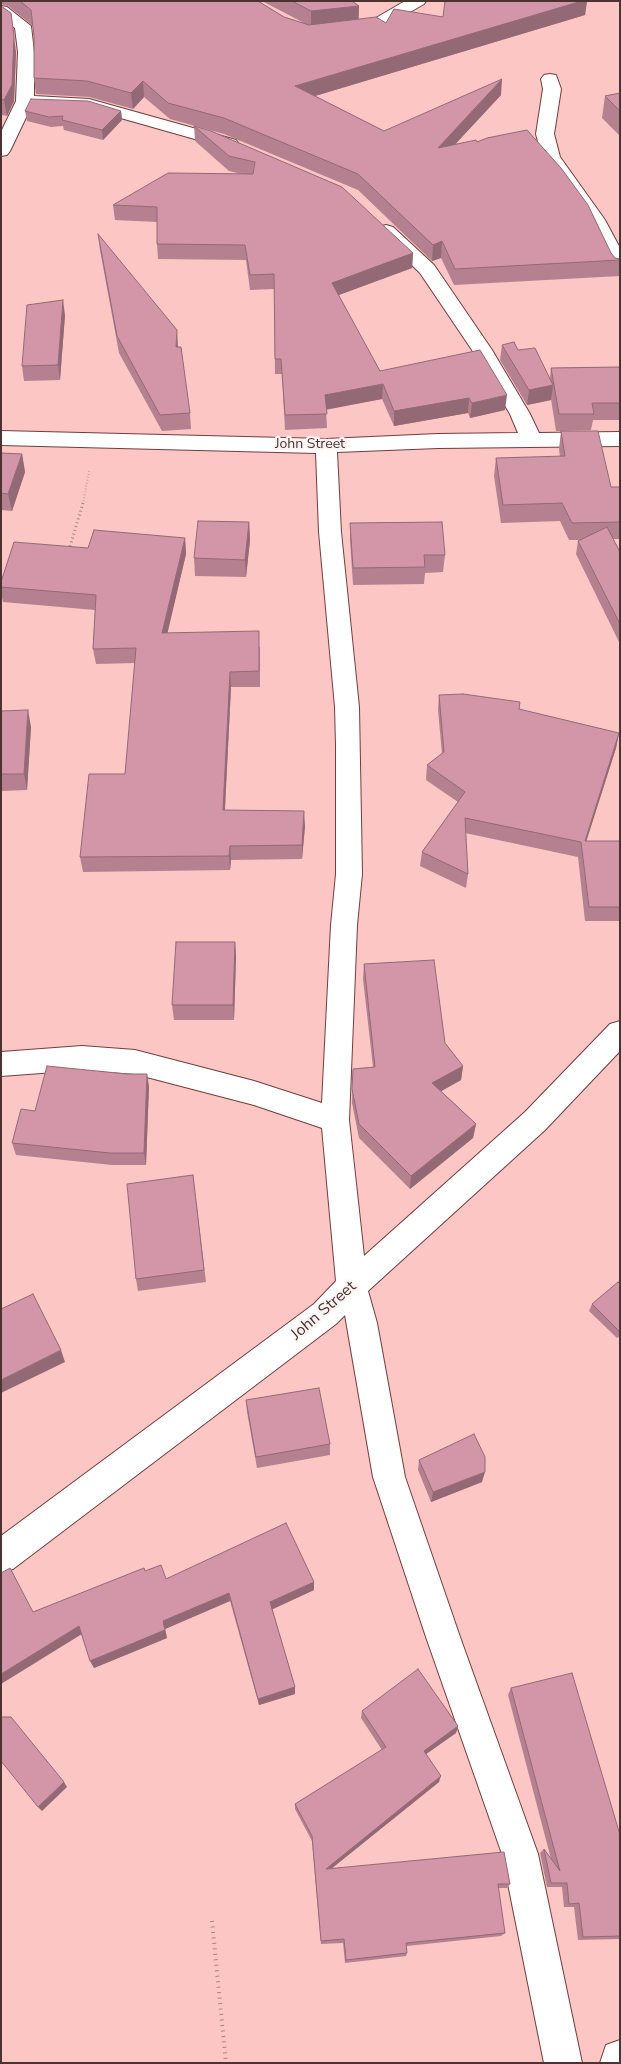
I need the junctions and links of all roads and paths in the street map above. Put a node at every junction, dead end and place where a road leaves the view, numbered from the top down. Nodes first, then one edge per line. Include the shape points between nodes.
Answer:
1 (418, 1) edge
2 (1, 11) edge
3 (327, 32) edge
4 (550, 79) dead end
5 (25, 102) junction
6 (246, 150) edge
7 (1, 151) edge
8 (371, 216) edge
9 (620, 268) edge
10 (1, 438) edge
11 (620, 439) edge
12 (531, 440) junction
13 (92, 441) junction
14 (326, 446) junction
15 (69, 550) edge
16 (620, 1032) edge
17 (1, 1064) edge
18 (335, 1120) junction
19 (352, 1286) junction
20 (1, 1557) edge
21 (212, 1921) dead end
22 (226, 2063) edge
23 (564, 2063) edge

1 - 3 street via 373,26
2 - 5 street via 23,26
4 - 9 street via 552,88 545,134 551,158 596,220
5 - 6 street via 89,104
5 - 7 street
8 - 12 street via 427,270 482,350 520,414
10 - 13 street, John Street
11 - 12 street, John Street
12 - 14 street, John Street
13 - 14 street, John Street
13 - 15 path via 86,494
14 - 18 street via 347,707 350,793 349,874
16 - 19 street, John Street via 535,1121
17 - 18 street via 82,1058 135,1062 254,1093
18 - 19 street
19 - 20 street, John Street via 325,1314
19 - 23 street via 362,1323 389,1477 520,1854
21 - 22 path

